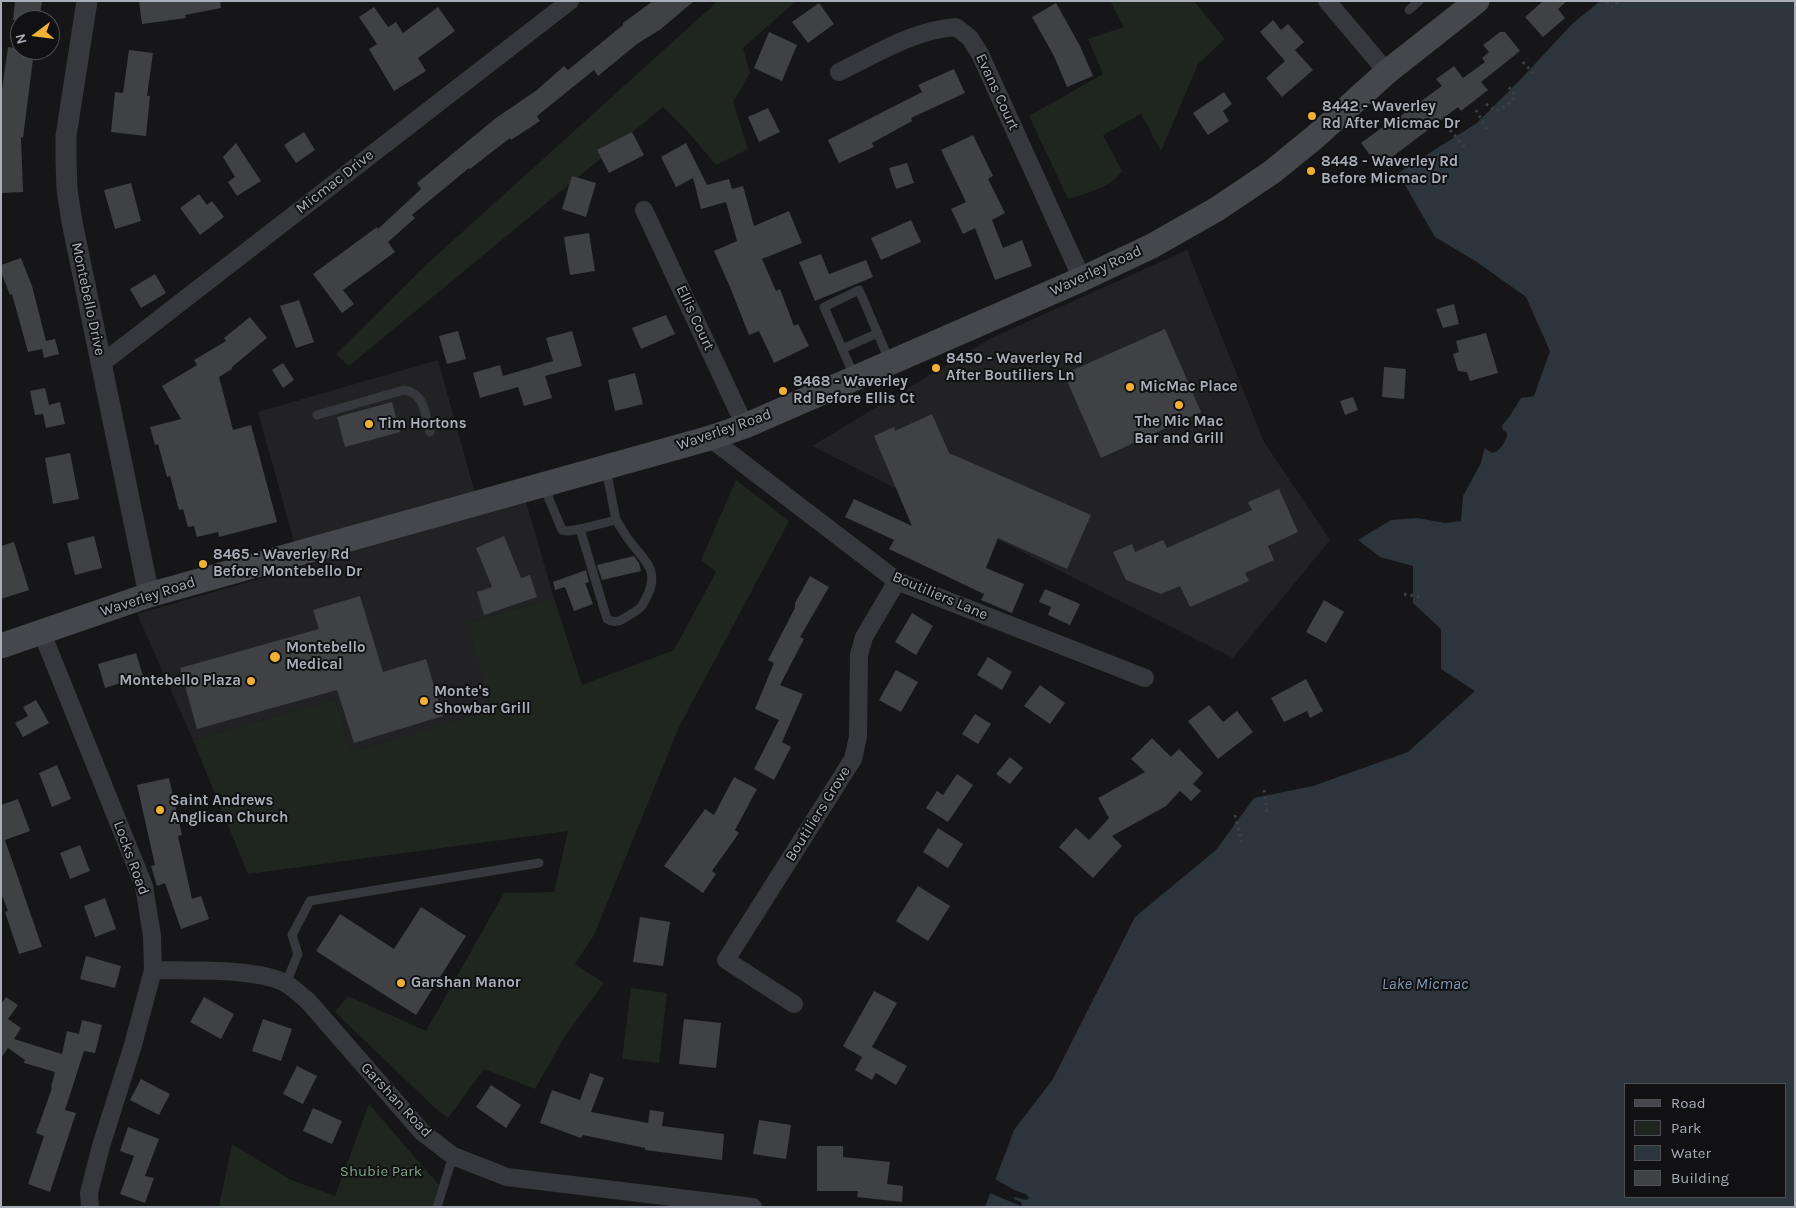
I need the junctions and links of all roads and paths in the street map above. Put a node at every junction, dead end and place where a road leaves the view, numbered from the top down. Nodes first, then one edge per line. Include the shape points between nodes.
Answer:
1 (87, 1) edge
2 (570, 1) edge
3 (1327, 1) edge
4 (1419, 1) edge
5 (1477, 1) edge
6 (1607, 1) edge
7 (1619, 1) edge
8 (1409, 10) dead end
9 (1523, 62) dead end
10 (839, 72) dead end
11 (1386, 72) junction
12 (1535, 75) dead end
13 (1506, 85) dead end
14 (1486, 104) dead end
15 (1476, 110) dead end
16 (1450, 130) dead end
17 (1488, 130) dead end
18 (1467, 150) dead end
19 (1396, 179) dead end
20 (1440, 185) dead end
21 (644, 210) dead end
22 (1082, 279) junction
23 (878, 333) junction
24 (842, 349) junction
25 (890, 363) junction
26 (101, 364) junction
27 (855, 378) junction
28 (317, 415) dead end
29 (745, 426) junction
30 (430, 432) dead end
31 (710, 438) junction
32 (605, 467) junction
33 (543, 485) junction
34 (616, 520) junction
35 (580, 529) junction
36 (896, 581) junction
37 (1404, 594) dead end
38 (149, 595) junction
39 (1421, 597) dead end
40 (42, 633) junction
41 (1, 646) edge
42 (1145, 678) dead end
43 (1264, 790) dead end
44 (1267, 812) dead end
45 (1235, 816) dead end
46 (1242, 844) dead end
47 (539, 863) dead end
48 (154, 970) junction
49 (286, 983) junction
50 (794, 1004) dead end
51 (453, 1156) junction
52 (90, 1207) edge
53 (437, 1207) edge
54 (753, 1207) edge

1 - 26 street, Montebello Drive via 66,136 66,160 72,222
2 - 26 street, Micmac Drive
3 - 11 street
4 - 8 lane
5 - 11 main road, Waverley Road
6 - 7 path via 1612,7
9 - 12 path
10 - 22 street, Evans Court via 931,30 956,27 970,38
11 - 22 main road, Waverley Road via 1272,172 1152,246
13 - 14 path via 1515,97 1496,111
15 - 17 path
16 - 18 path
19 - 20 path
21 - 29 street, Ellis Court
22 - 25 main road, Waverley Road
23 - 24 lane
23 - 24 lane via 859,290 824,307
23 - 25 lane
24 - 27 lane
25 - 27 main road, Waverley Road
26 - 38 street, Montebello Drive
27 - 29 main road, Waverley Road
28 - 30 lane via 404,390 412,391 421,401
29 - 31 main road, Waverley Road
31 - 32 main road, Waverley Road
31 - 36 street, Boutiliers Lane
32 - 33 main road, Waverley Road
32 - 34 lane
33 - 35 lane via 562,530
33 - 38 main road, Waverley Road
34 - 35 lane
34 - 35 lane via 652,572 652,587 641,608 617,622 607,619
36 - 42 street, Boutiliers Lane
36 - 50 street, Boutiliers Grove via 864,637 860,654 858,737 853,759 726,960
37 - 39 path
38 - 40 main road, Waverley Road
40 - 41 main road, Waverley Road
40 - 48 street, Locks Road via 144,886
43 - 44 path
45 - 46 path
47 - 49 lane via 310,901 292,935 298,954
48 - 49 street, Garshan Road via 245,973 272,977
48 - 52 street, Locks Road via 101,1146 89,1192
49 - 51 street, Garshan Road via 308,1001 422,1132
51 - 53 lane
51 - 54 street, Garshan Road via 507,1177

